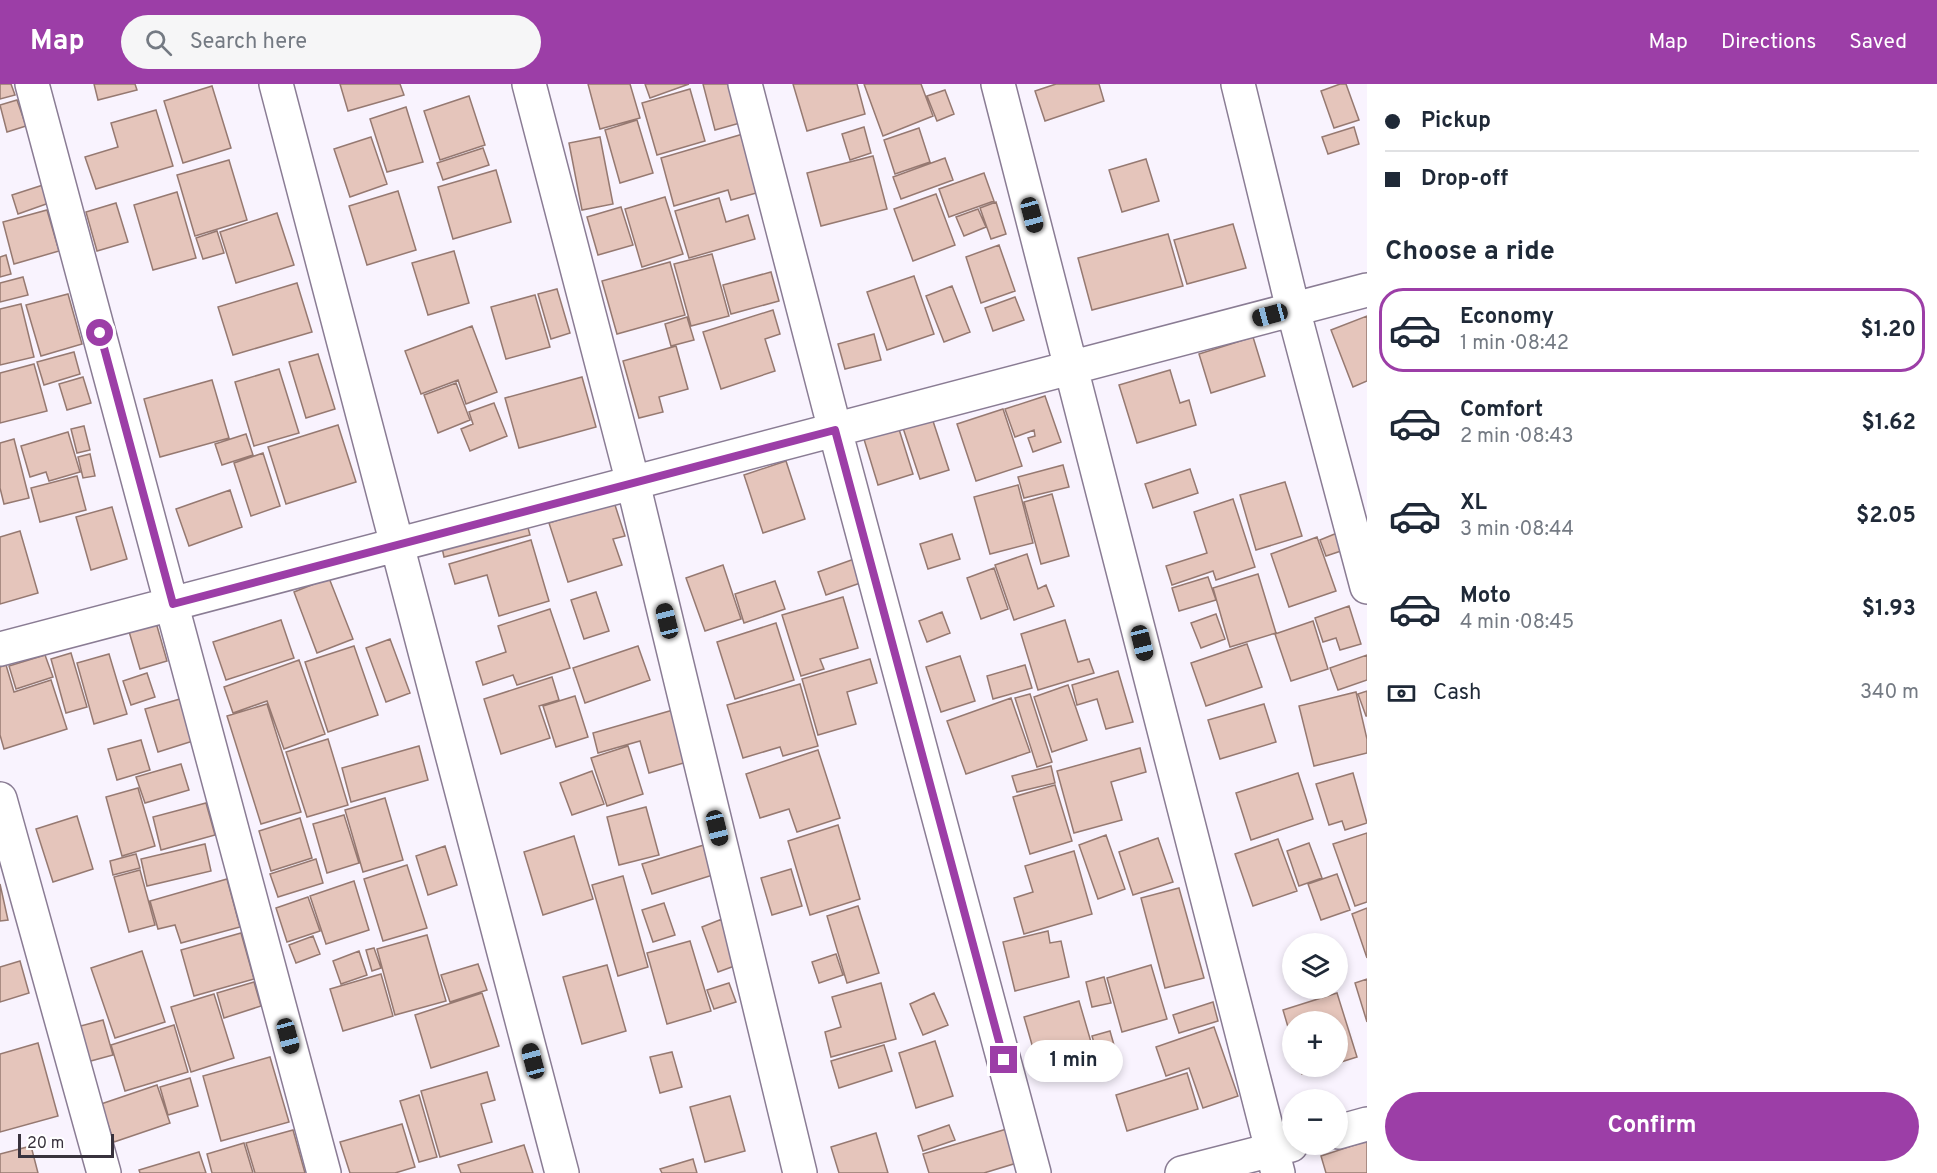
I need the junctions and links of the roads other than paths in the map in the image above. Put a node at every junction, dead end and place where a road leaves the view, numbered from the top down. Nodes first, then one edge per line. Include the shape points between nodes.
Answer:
1 (32, 84) edge
2 (276, 84) edge
3 (529, 84) edge
4 (745, 84) edge
5 (998, 84) edge
6 (1238, 84) edge
7 (1367, 290) edge
8 (1293, 309) junction
9 (1072, 367) junction
10 (835, 430) junction
11 (633, 483) junction
12 (397, 544) junction
13 (1367, 587) edge
14 (173, 604) junction
15 (0, 649) edge
16 (0, 799) edge
17 (1367, 1124) edge
18 (1348, 1129) edge
19 (1281, 1156) edge
20 (104, 1173) edge
21 (324, 1173) edge
22 (562, 1173) edge
23 (800, 1173) edge
24 (1034, 1173) edge
25 (1182, 1173) edge

1 - 14 street
2 - 12 street
3 - 11 street
4 - 10 street
5 - 9 street
6 - 8 street
7 - 8 street
8 - 9 street
8 - 13 street
9 - 10 street
9 - 19 street
10 - 11 street
10 - 24 street
11 - 12 street
11 - 23 street
12 - 14 street
12 - 22 street
14 - 15 street
14 - 21 street
16 - 20 street
17 - 18 street
19 - 25 street

